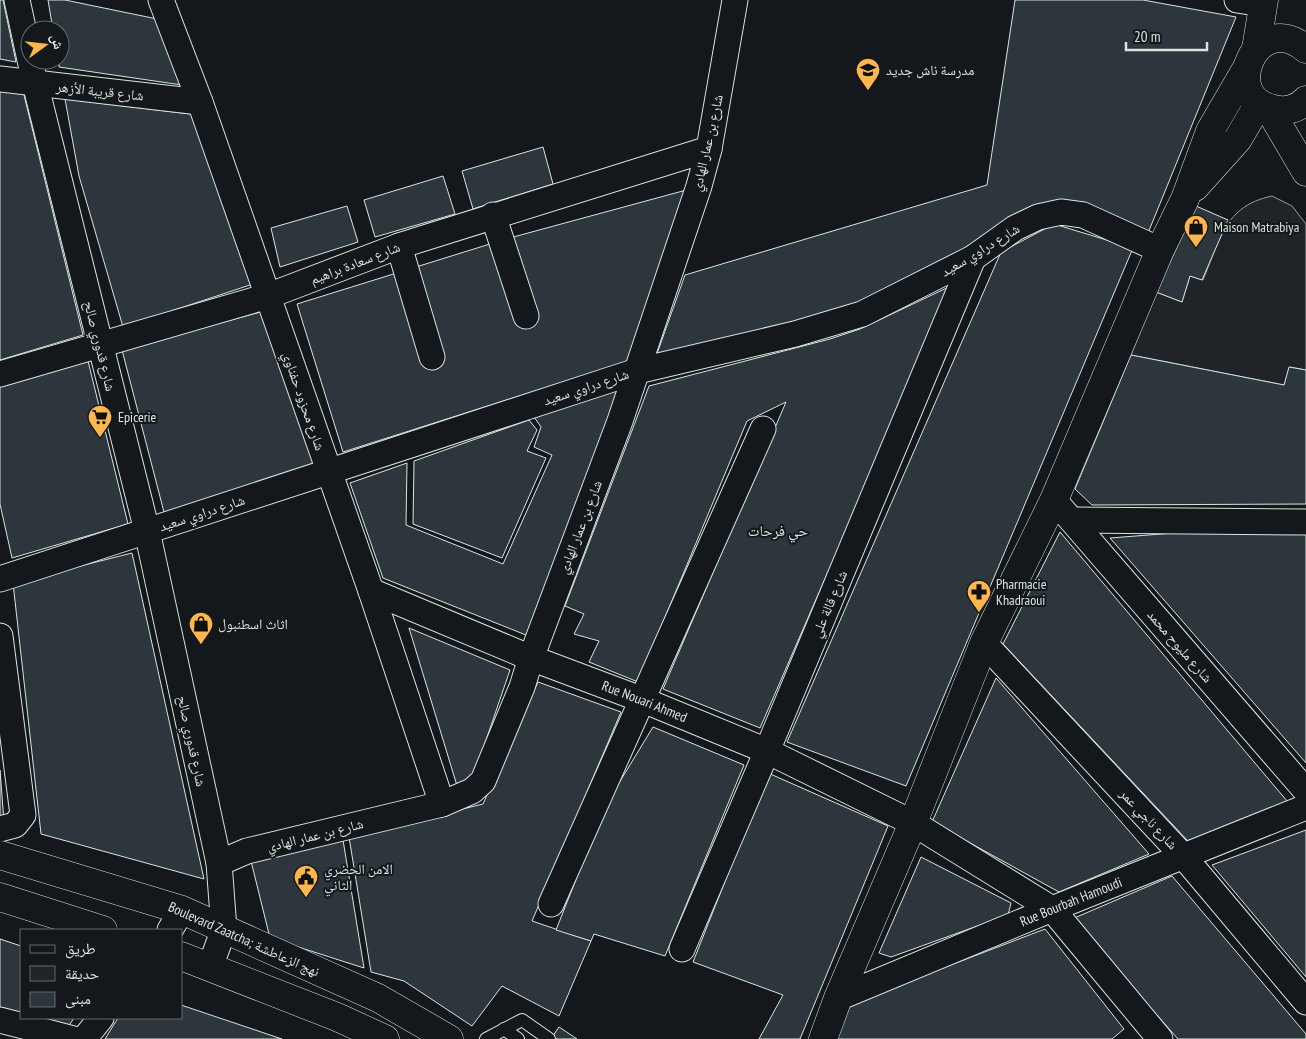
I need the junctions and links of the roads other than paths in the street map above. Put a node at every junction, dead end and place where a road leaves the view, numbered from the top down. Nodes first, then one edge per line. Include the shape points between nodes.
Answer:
1 (17, 0) edge
2 (735, 0) edge
3 (157, 1) edge
4 (1254, 1) edge
5 (1306, 49) edge
6 (1251, 60) junction
7 (0, 79) edge
8 (35, 84) junction
9 (1306, 100) edge
10 (200, 102) junction
11 (1264, 106) junction
12 (709, 149) junction
13 (1306, 172) edge
14 (1184, 199) junction
15 (493, 215) junction
16 (399, 246) junction
17 (1160, 250) junction
18 (973, 258) junction
19 (268, 296) junction
20 (526, 316) dead end
21 (99, 344) junction
22 (432, 357) dead end
23 (637, 371) junction
24 (0, 374) edge
25 (763, 429) dead end
26 (329, 473) junction
27 (1063, 510) junction
28 (1306, 522) edge
29 (147, 531) junction
30 (0, 579) edge
31 (371, 591) junction
32 (0, 636) edge
33 (984, 643) junction
34 (531, 658) junction
35 (643, 700) junction
36 (7, 751) edge
37 (767, 751) junction
38 (1306, 791) edge
39 (442, 804) junction
40 (1306, 807) edge
41 (913, 823) junction
42 (0, 829) edge
43 (0, 855) edge
44 (1184, 857) junction
45 (219, 863) junction
46 (0, 898) edge
47 (551, 904) dead end
48 (1052, 908) junction
49 (176, 920) edge
50 (100, 929) edge
51 (224, 929) junction
52 (682, 949) dead end
53 (182, 956) edge
54 (210, 967) junction
55 (838, 998) junction
56 (1306, 1002) edge
57 (100, 1019) edge
58 (0, 1020) edge
59 (504, 1030) junction
60 (1147, 1035) edge
61 (74, 1039) edge
62 (84, 1039) edge
63 (384, 1039) edge
64 (449, 1039) edge
65 (486, 1039) edge
66 (518, 1039) edge
67 (549, 1039) edge
68 (823, 1039) edge

1 - 8 street, شارع قدوري صالح
2 - 12 street, شارع بن عمار الهادي
3 - 10 street, شارع محزود حفناوي
4 - 6 street
5 - 6 street via 1288,39 1276,39 1265,42
6 - 11 street via 1246,83 1251,94
6 - 14 street via 1210,130
7 - 8 street, شارع قريبة الأزهر
8 - 10 street, شارع قريبة الأزهر
8 - 21 street, شارع قدوري صالح
9 - 11 street via 1293,109 1281,111
10 - 19 street, شارع محزود حفناوي
11 - 13 street
11 - 14 street
12 - 15 street, شارع سعادة براهيم
12 - 23 street, شارع بن عمار الهادي
14 - 17 street
15 - 16 street, شارع سعادة براهيم
15 - 20 street
16 - 19 street, شارع سعادة براهيم
16 - 22 street
17 - 18 street, شارع دراوي سعيد via 1083,215 1061,212 1038,217 1015,228
17 - 27 street
18 - 23 street, شارع دراوي سعيد via 862,314 795,334
18 - 37 street, شارع قالة علي
19 - 21 street, شارع سعادة براهيم
19 - 26 street, شارع محزود حفناوي
21 - 24 street, شارع سعادة براهيم
21 - 29 street, شارع قدوري صالح
23 - 26 street, شارع دراوي سعيد
23 - 34 street, شارع بن عمار الهادي
25 - 35 street
26 - 29 street, شارع دراوي سعيد
26 - 31 street, شارع محزود حفناوي
27 - 28 street
27 - 33 street
27 - 38 street, شارع مليوح محمد
29 - 30 street, شارع دراوي سعيد
29 - 45 street, شارع قدوري صالح
31 - 34 street, Rue Nouari Ahmed
31 - 39 street, شارع محزود حفناوي
32 - 36 street
33 - 41 street
33 - 44 street, شارع ناجي عمر
34 - 35 street, Rue Nouari Ahmed
34 - 39 street, شارع بن عمار الهادي via 483,781 472,791
35 - 37 street, Rue Nouari Ahmed
35 - 47 street
36 - 42 street via 23,815 15,825
37 - 41 street, Rue Nouari Ahmed
37 - 52 street, شارع قالة علي
39 - 45 street, شارع بن عمار الهادي via 247,851
40 - 44 street, Rue Bourbah Hamoudi
41 - 48 street
41 - 55 street
43 - 49 street, Boulevard Zaatcha; نهج الزعاطشة
44 - 48 street, Rue Bourbah Hamoudi
44 - 56 street, شارع ناجي عمر
45 - 51 street, شارع قدوري صالح
46 - 50 street
48 - 55 street, Rue Bourbah Hamoudi
48 - 60 street
49 - 51 street, Boulevard Zaatcha; نهج الزعاطشة
51 - 54 street
51 - 64 street, Boulevard Zaatcha; نهج الزعاطشة via 378,998
53 - 54 street
54 - 63 street
55 - 68 street
57 - 62 street
58 - 61 street
59 - 65 lane
59 - 66 lane
59 - 67 lane via 522,1020

